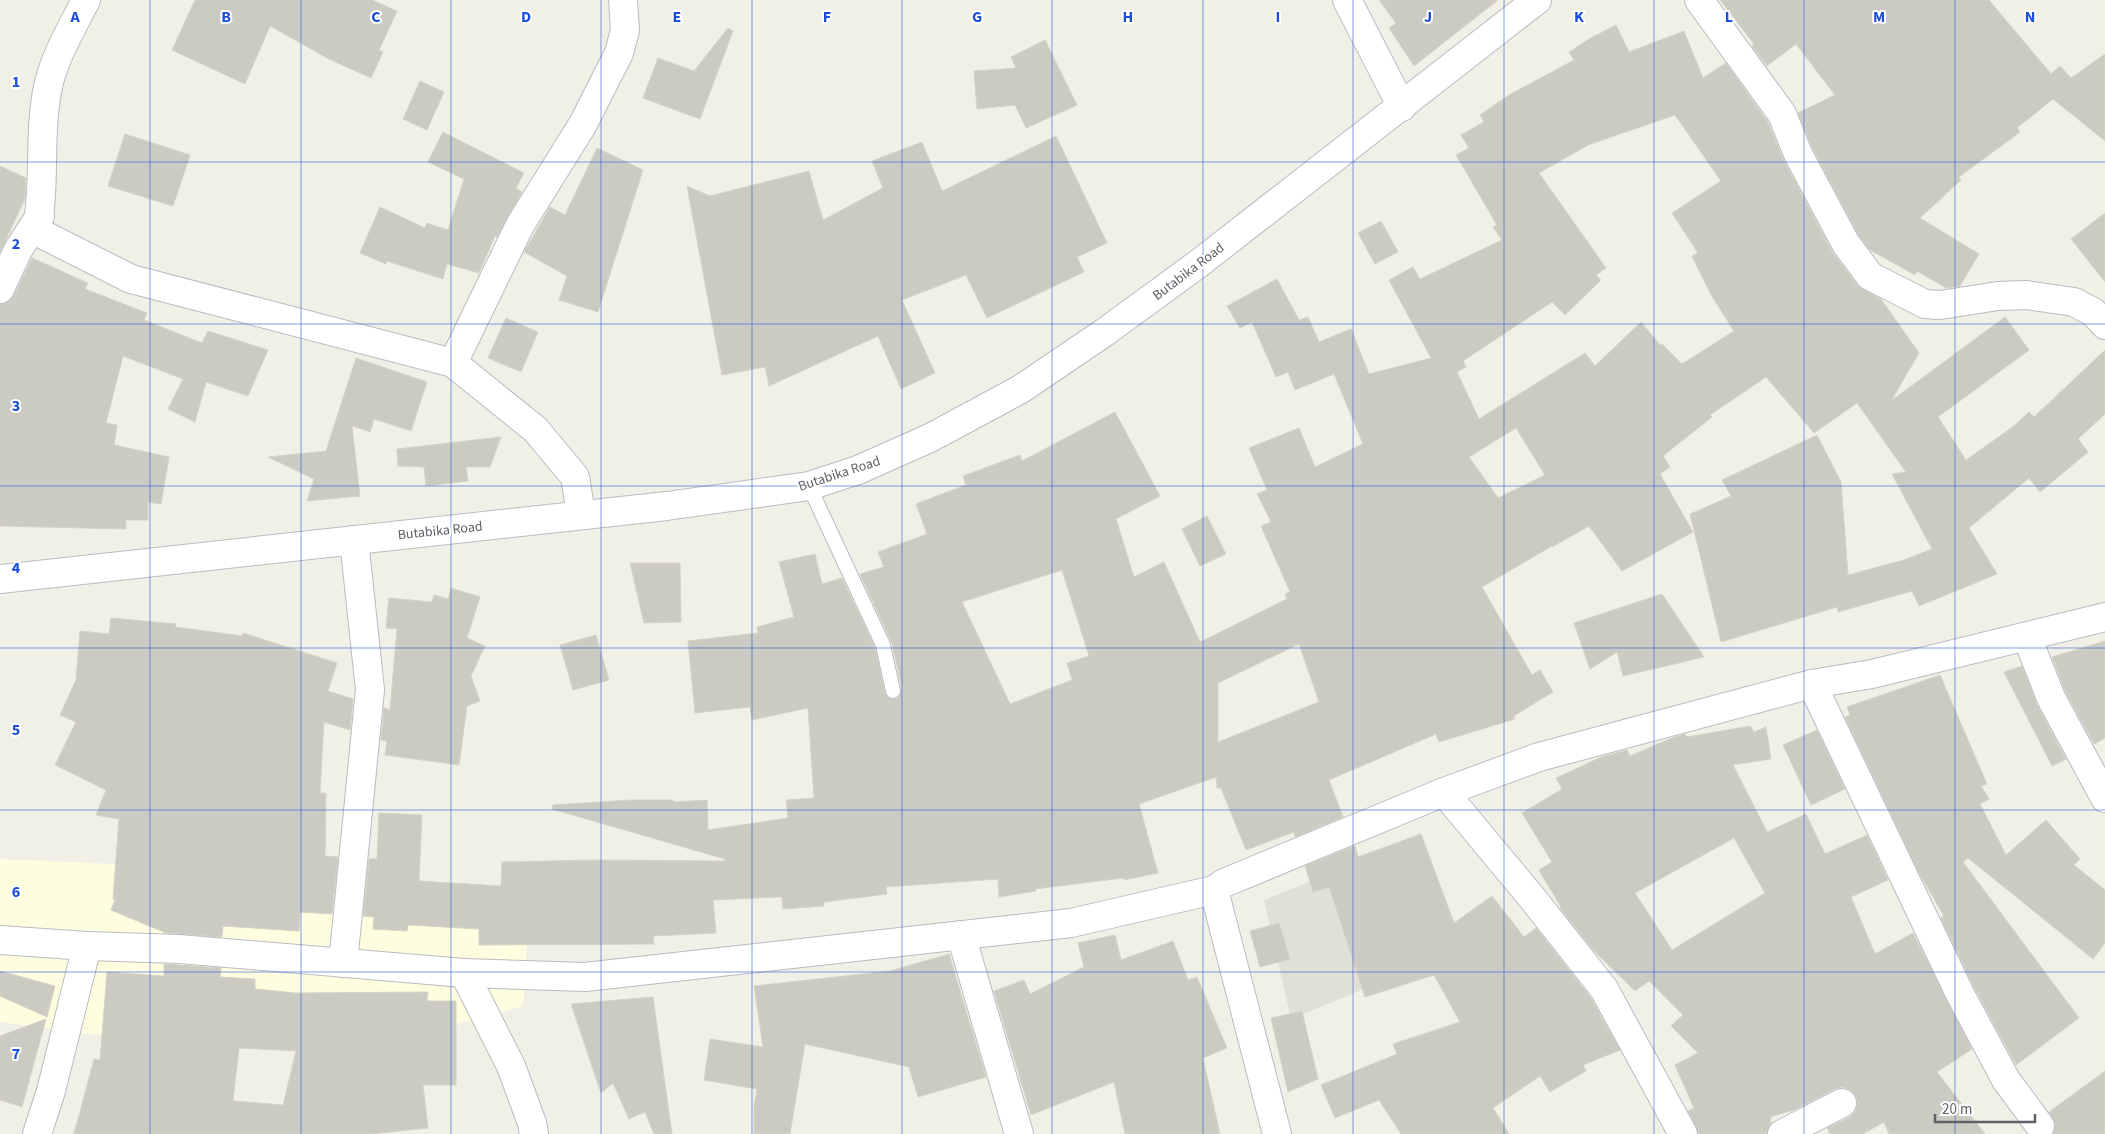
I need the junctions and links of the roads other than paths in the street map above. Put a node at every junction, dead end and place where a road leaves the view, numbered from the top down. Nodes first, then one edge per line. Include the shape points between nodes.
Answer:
1 (86, 0) edge
2 (623, 0) edge
3 (1347, 0) edge
4 (1537, 0) edge
5 (1699, 0) edge
6 (1402, 107) junction
7 (40, 216) junction
8 (0, 289) edge
9 (2105, 325) edge
10 (453, 362) junction
11 (809, 486) junction
12 (582, 514) junction
13 (354, 540) junction
14 (0, 579) edge
15 (2105, 617) edge
16 (2027, 637) junction
17 (1812, 684) junction
18 (893, 692) dead end
19 (1444, 792) junction
20 (2105, 798) edge
21 (1214, 890) junction
22 (961, 935) junction
23 (0, 940) edge
24 (87, 946) junction
25 (342, 963) junction
26 (464, 973) junction
27 (1842, 1103) dead end
28 (2040, 1126) dead end
29 (37, 1134) edge
30 (534, 1134) edge
31 (1019, 1134) edge
32 (1277, 1134) edge
33 (1683, 1134) edge
34 (1782, 1134) edge

1 - 7 street via 48,86 43,123
2 - 10 street via 625,30 619,53 583,124 520,225
3 - 6 street
4 - 6 street, Butabika Road
5 - 9 street via 1782,114 1798,154 1846,244 1870,276 1925,304 2026,294 2074,302 2093,312
6 - 11 street, Butabika Road via 1198,264 1021,389 930,438 858,470
7 - 8 street via 18,250
7 - 10 street via 37,228 45,237 132,279
10 - 12 street via 541,437 575,477
11 - 12 street, Butabika Road
11 - 18 lane via 883,645
12 - 13 street, Butabika Road
13 - 14 street, Butabika Road
13 - 25 street via 370,690
15 - 16 street
16 - 17 street via 1872,674
16 - 20 street via 2051,698
17 - 19 street via 1539,757
17 - 28 street via 1960,994 2006,1080
19 - 21 street via 1224,883
19 - 33 street via 1604,989
21 - 22 street via 1071,923
21 - 32 street
22 - 26 street via 585,977
22 - 31 street
23 - 24 street
24 - 25 street via 179,949
24 - 29 street
25 - 26 street
26 - 30 street via 510,1066
27 - 34 street

